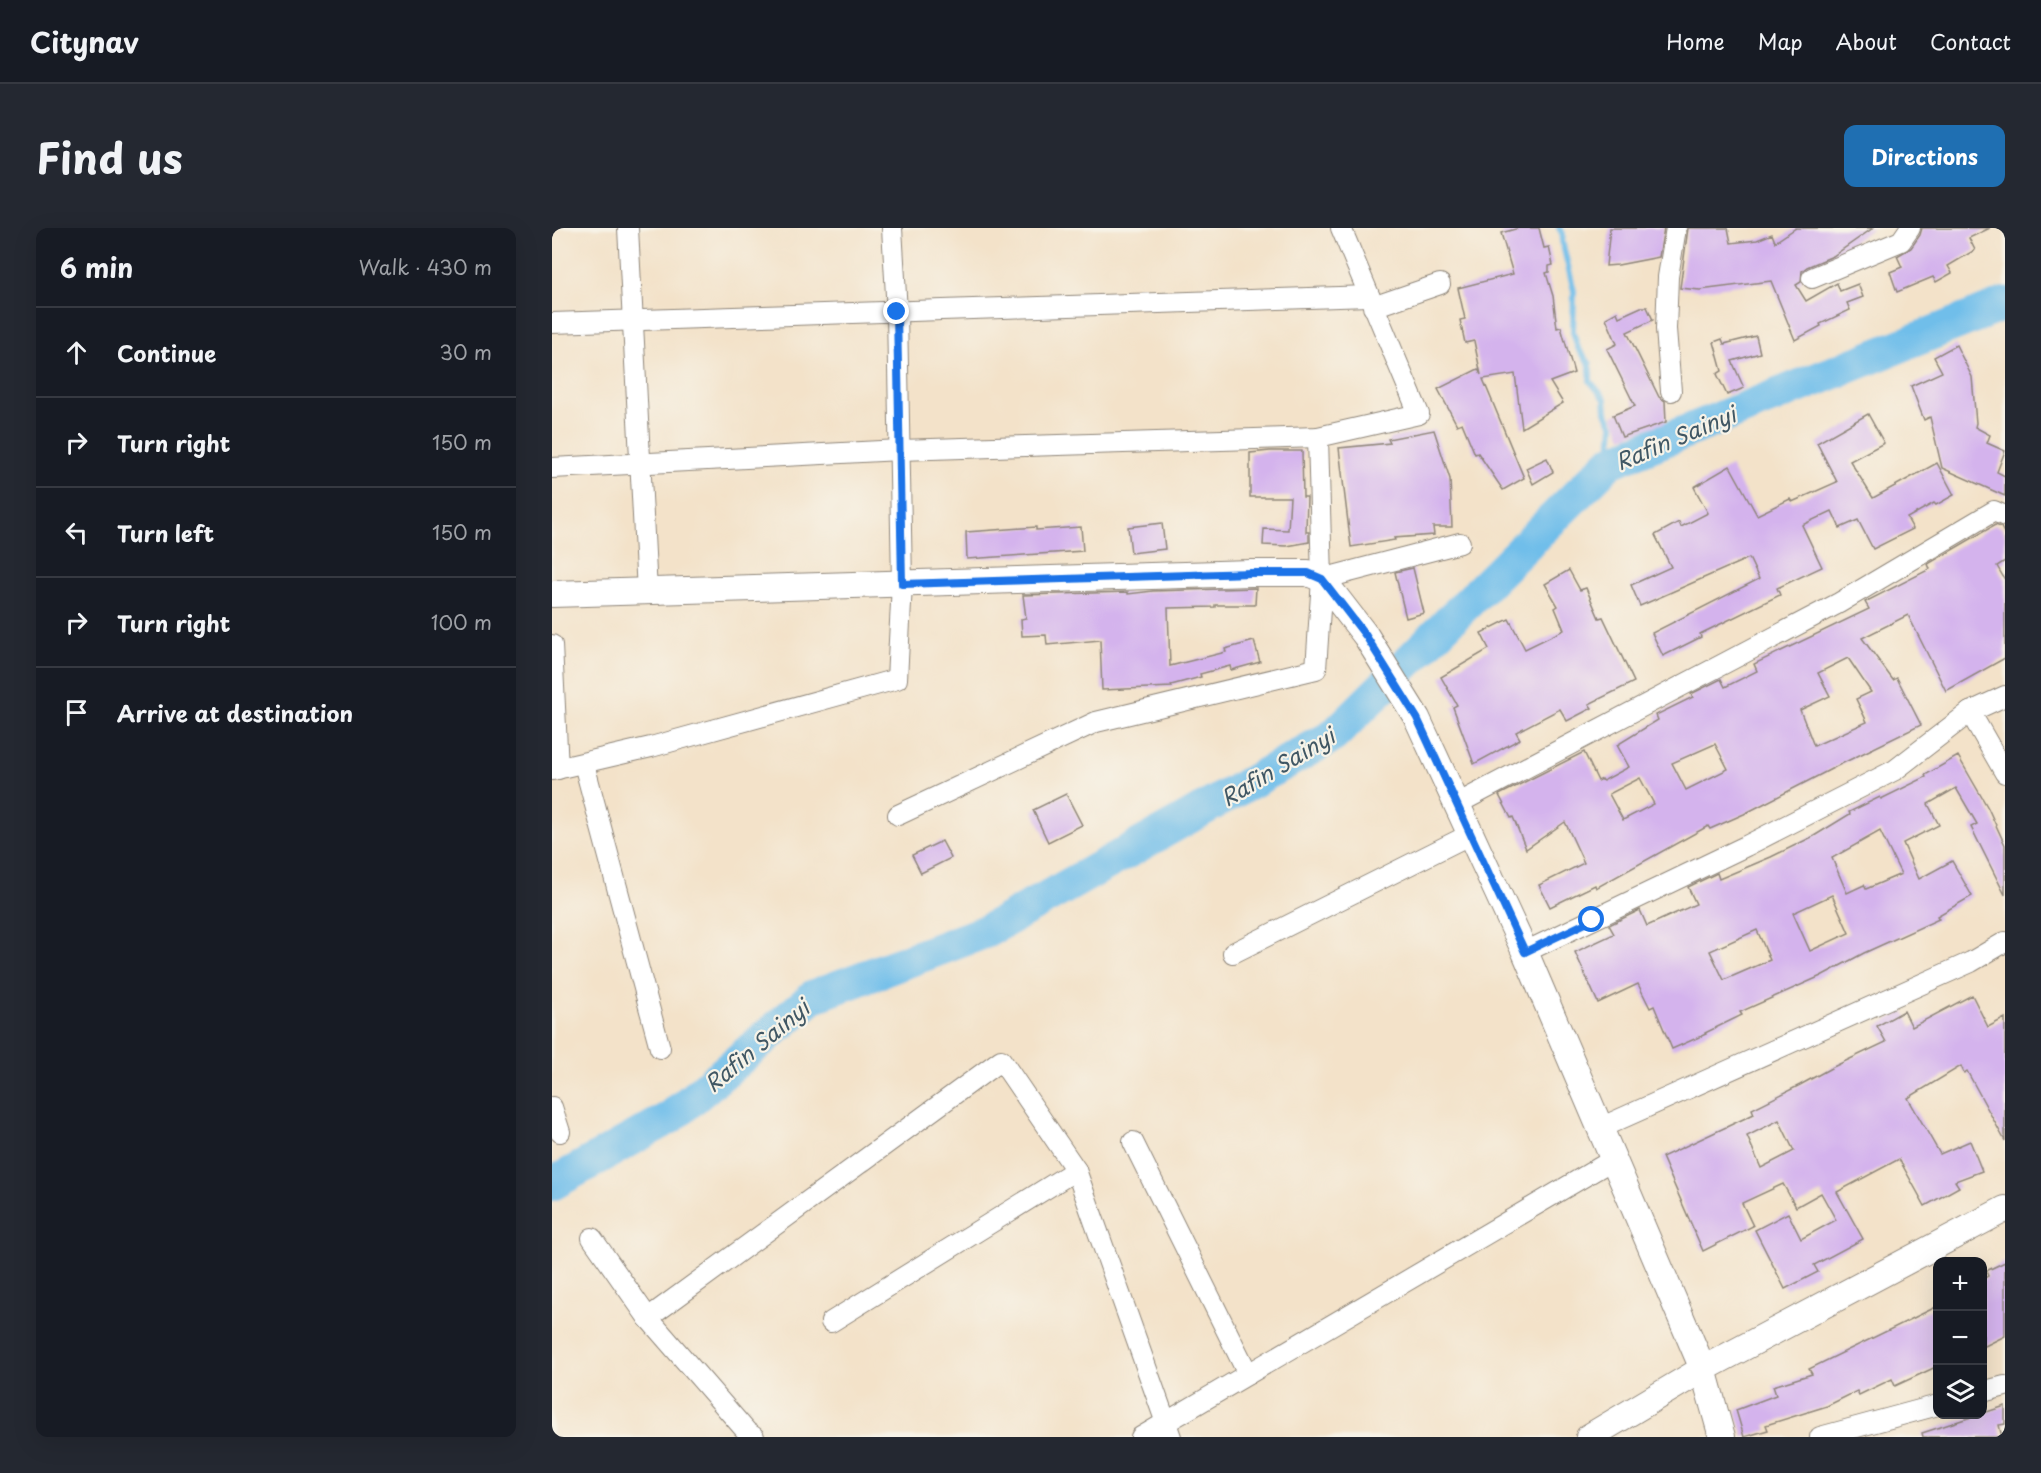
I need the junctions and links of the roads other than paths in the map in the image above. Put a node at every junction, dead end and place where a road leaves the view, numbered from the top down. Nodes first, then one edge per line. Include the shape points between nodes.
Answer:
1 (628, 228) edge
2 (892, 228) edge
3 (1341, 228) edge
4 (1676, 228) edge
5 (1910, 228) edge
6 (1812, 278) dead end
7 (1440, 284) dead end
8 (1371, 301) junction
9 (897, 312) junction
10 (634, 320) junction
11 (552, 323) edge
12 (1671, 391) dead end
13 (1318, 437) junction
14 (900, 450) junction
15 (642, 464) junction
16 (552, 468) edge
17 (2005, 516) edge
18 (1460, 543) dead end
19 (1322, 579) junction
20 (902, 584) junction
21 (647, 592) junction
22 (552, 594) edge
23 (552, 645) edge
24 (2005, 696) edge
25 (1970, 712) junction
26 (584, 764) junction
27 (555, 770) edge
28 (2005, 772) edge
29 (1457, 804) junction
30 (898, 815) dead end
31 (1471, 834) junction
32 (2005, 942) edge
33 (1525, 952) junction
34 (1233, 953) dead end
35 (660, 1048) dead end
36 (552, 1107) edge
37 (1600, 1128) junction
38 (560, 1132) dead end
39 (1133, 1143) dead end
40 (1614, 1159) junction
41 (1076, 1170) junction
42 (2005, 1209) edge
43 (592, 1238) dead end
44 (648, 1318) junction
45 (831, 1323) dead end
46 (1703, 1369) junction
47 (1248, 1374) junction
48 (2005, 1386) edge
49 (1987, 1391) edge
50 (1933, 1406) edge
51 (1169, 1430) edge
52 (748, 1435) edge
53 (1141, 1437) edge
54 (1589, 1437) edge
55 (1722, 1437) edge
56 (1820, 1437) edge

1 - 10 street
2 - 9 street
3 - 8 street
4 - 12 street via 1668,277 1666,329
5 - 6 street via 1901,241
7 - 8 street
8 - 9 street
8 - 13 street via 1419,414
9 - 10 street
9 - 14 street
10 - 11 street
10 - 15 street
13 - 14 street
13 - 19 street
14 - 15 street
14 - 20 street
15 - 16 street
15 - 21 street
17 - 29 street via 1994,511 1839,603
18 - 19 street
19 - 20 street via 1308,573 1251,573
19 - 29 street via 1366,636 1417,718
19 - 30 street via 1316,669 1096,722
20 - 21 street
20 - 26 street via 897,679
21 - 22 street
23 - 27 street
24 - 25 street
25 - 28 street
25 - 33 street via 1894,770
26 - 27 street
26 - 35 street
29 - 31 street
31 - 33 street
31 - 34 street
32 - 37 street via 1971,962
33 - 37 street
36 - 38 street
37 - 40 street
39 - 47 street
40 - 46 street
40 - 47 street
41 - 44 street via 1001,1060
41 - 45 street
41 - 51 street
42 - 46 street
43 - 44 street
44 - 52 street
46 - 54 street
46 - 55 street
47 - 51 street
48 - 49 street
50 - 56 street
51 - 53 street

